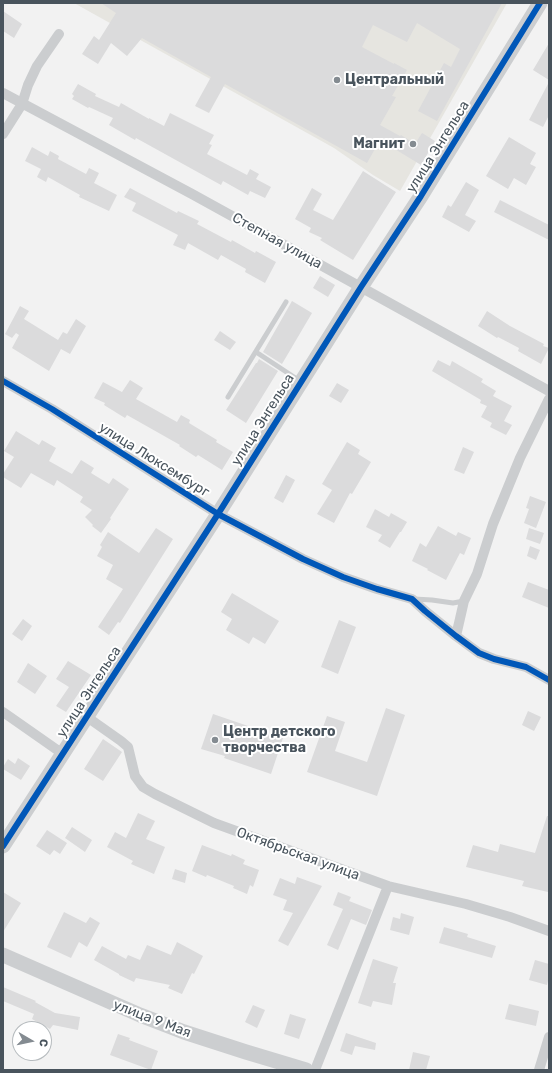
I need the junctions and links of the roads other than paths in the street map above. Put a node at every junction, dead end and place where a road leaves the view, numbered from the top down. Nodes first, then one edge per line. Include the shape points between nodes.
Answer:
1 (540, 3) edge
2 (59, 34) dead end
3 (3, 94) edge
4 (22, 104) junction
5 (3, 134) edge
6 (361, 288) junction
7 (286, 302) dead end
8 (256, 352) junction
9 (3, 381) edge
10 (301, 382) junction
11 (549, 390) edge
12 (228, 397) dead end
13 (549, 399) edge
14 (218, 514) junction
15 (412, 599) junction
16 (464, 601) junction
17 (456, 636) junction
18 (549, 680) edge
19 (3, 712) edge
20 (87, 717) junction
21 (63, 754) junction
22 (3, 846) edge
23 (388, 886) junction
24 (549, 931) edge
25 (3, 955) edge
26 (549, 1037) edge
27 (306, 1070) edge
28 (315, 1070) edge
29 (539, 1070) edge

1 - 6 street, улица Энгельса
2 - 4 street via 37,66
3 - 4 street, Степная улица
4 - 5 street
4 - 6 street, Степная улица
6 - 10 street, улица Энгельса
6 - 11 street, Степная улица
7 - 8 lane
8 - 10 lane
8 - 12 lane
9 - 14 street, улица Люксембург
10 - 14 street, улица Энгельса
13 - 16 street via 520,458 493,524 477,574
14 - 15 street, улица Люксембург via 343,577 377,590
14 - 20 street, улица Энгельса
15 - 16 lane via 453,603
15 - 17 street, улица Люксембург
16 - 17 street
17 - 18 street, улица Люксембург via 479,652 494,659 526,667
19 - 21 street
20 - 21 street, улица Энгельса
20 - 23 street, Октябрьская улица via 128,747 136,776 143,787 155,794 214,823
21 - 22 street, улица Энгельса
23 - 24 street, Октябрьская улица via 466,904
23 - 28 street
25 - 27 street, улица 9 Мая via 184,1032
26 - 29 street

